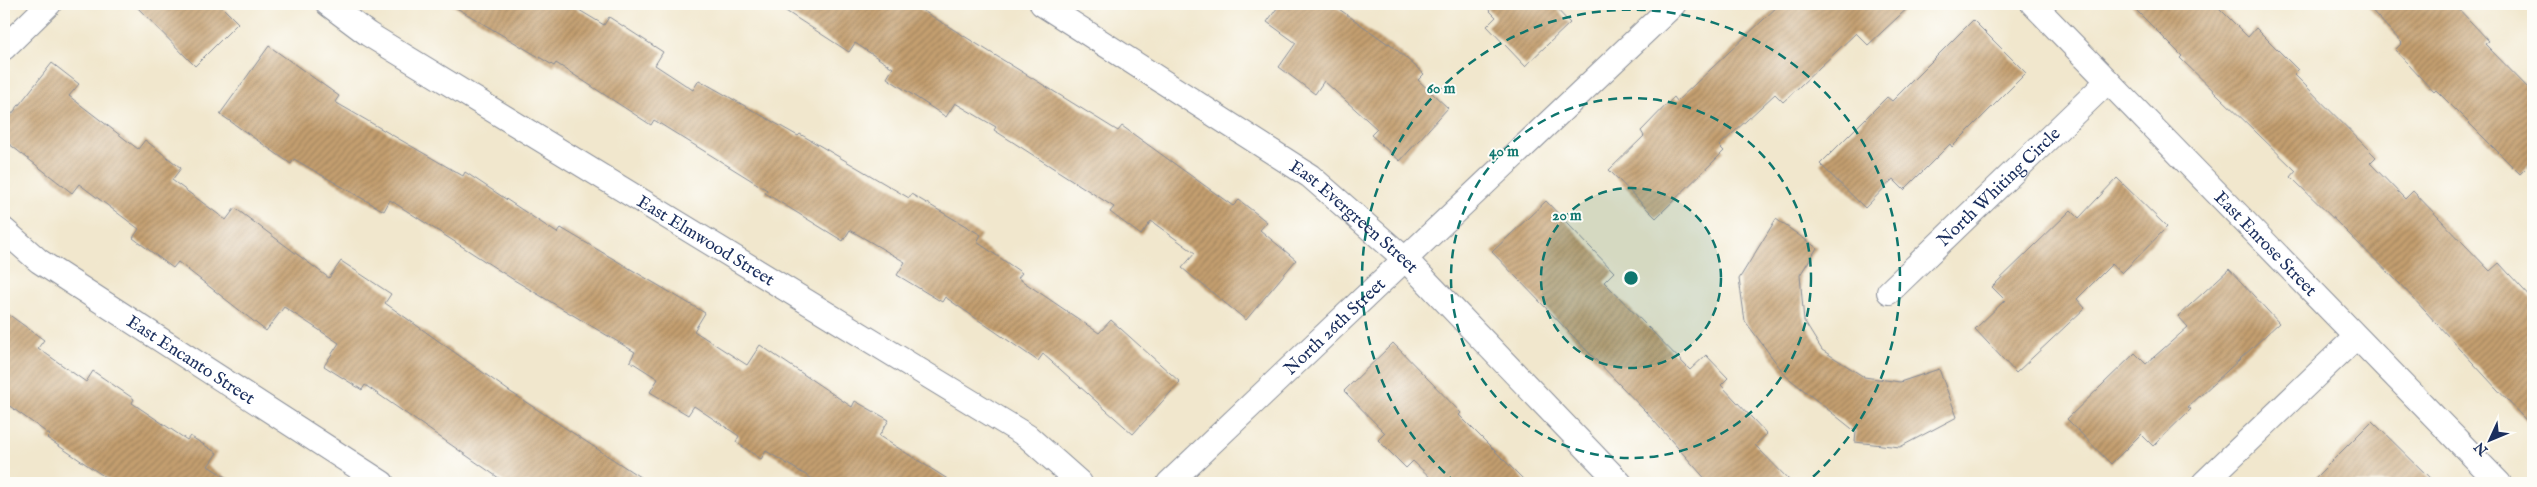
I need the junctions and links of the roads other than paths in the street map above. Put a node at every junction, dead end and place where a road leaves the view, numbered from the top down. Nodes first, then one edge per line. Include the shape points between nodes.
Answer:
1 (49, 4) edge
2 (328, 4) edge
3 (1042, 4) edge
4 (1674, 4) edge
5 (2034, 4) edge
6 (4, 48) edge
7 (2108, 81) junction
8 (4, 230) edge
9 (1406, 260) junction
10 (1889, 292) dead end
11 (2356, 337) junction
12 (382, 483) edge
13 (1080, 483) edge
14 (1169, 483) edge
15 (1620, 483) edge
16 (2204, 483) edge
17 (2499, 483) edge

1 - 6 street
2 - 13 street, East Elmwood Street via 368,34 1027,436
3 - 9 street, East Evergreen Street via 1310,176
4 - 9 street, North 26th Street
5 - 7 street, East Enrose Street
7 - 10 street, North Whiting Circle
7 - 11 street, East Enrose Street
8 - 12 street, East Encanto Street via 39,261
9 - 14 street, North 26th Street
9 - 15 street, East Evergreen Street
11 - 16 street
11 - 17 street, East Enrose Street

